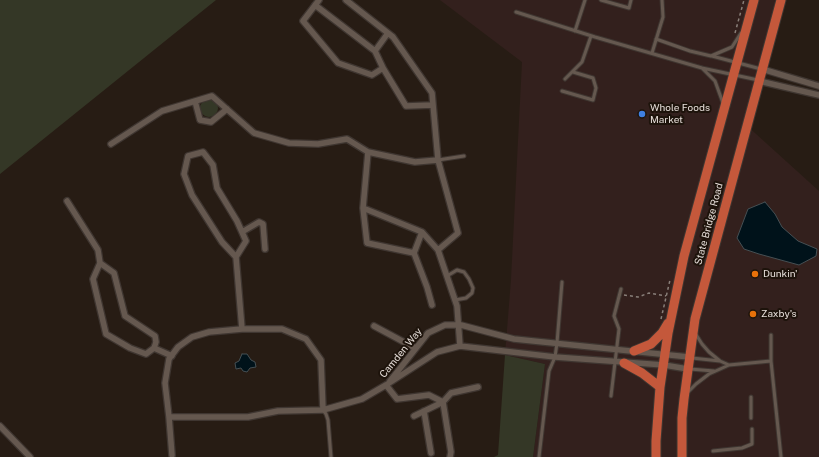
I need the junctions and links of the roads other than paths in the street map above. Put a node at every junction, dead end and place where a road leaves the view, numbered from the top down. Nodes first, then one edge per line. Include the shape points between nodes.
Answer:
1 (319, 0) edge
2 (346, 0) edge
3 (585, 0) edge
4 (601, 0) edge
5 (631, 0) edge
6 (662, 0) edge
7 (754, 0) edge
8 (781, 0) edge
9 (315, 5) junction
10 (516, 12) dead end
11 (747, 25) junction
12 (575, 31) junction
13 (388, 33) junction
14 (591, 36) junction
15 (656, 39) junction
16 (375, 51) junction
17 (652, 53) junction
18 (712, 56) junction
19 (736, 62) junction
20 (383, 68) junction
21 (702, 68) junction
22 (762, 69) junction
23 (573, 72) junction
24 (733, 75) junction
25 (565, 79) dead end
26 (759, 81) junction
27 (819, 86) edge
28 (562, 91) dead end
29 (819, 96) edge
30 (194, 101) junction
31 (433, 105) junction
32 (724, 106) junction
33 (227, 109) junction
34 (111, 144) dead end
35 (368, 152) junction
36 (464, 156) dead end
37 (438, 160) junction
38 (67, 201) dead end
39 (363, 208) junction
40 (242, 232) junction
41 (422, 232) junction
42 (265, 249) dead end
43 (438, 250) junction
44 (414, 253) junction
45 (236, 257) junction
46 (100, 264) junction
47 (447, 276) junction
48 (562, 282) dead end
49 (621, 289) dead end
50 (455, 300) junction
51 (432, 305) dead end
52 (671, 318) junction
53 (374, 326) dead end
54 (458, 326) junction
55 (242, 329) junction
56 (694, 330) junction
57 (771, 335) dead end
58 (557, 343) junction
59 (460, 346) junction
60 (154, 348) junction
61 (415, 348) junction
62 (616, 349) junction
63 (634, 351) junction
64 (666, 355) junction
65 (172, 356) junction
66 (555, 357) junction
67 (689, 357) junction
68 (720, 361) junction
69 (771, 361) junction
70 (619, 362) junction
71 (664, 365) junction
72 (729, 365) junction
73 (688, 369) junction
74 (714, 371) junction
75 (386, 386) junction
76 (478, 387) dead end
77 (660, 387) junction
78 (611, 396) dead end
79 (751, 397) dead end
80 (684, 399) junction
81 (443, 402) junction
82 (323, 410) junction
83 (424, 411) junction
84 (414, 416) dead end
85 (168, 417) junction
86 (751, 418) dead end
87 (0, 426) edge
88 (752, 430) dead end
89 (712, 451) dead end
90 (431, 453) dead end
91 (172, 455) dead end
92 (30, 457) edge
93 (331, 457) edge
94 (450, 457) edge
95 (539, 457) edge
96 (656, 457) edge
97 (682, 457) edge
98 (781, 457) edge

1 - 9 street
2 - 13 street
3 - 12 lane
4 - 5 lane via 629,8
6 - 15 lane via 663,17
7 - 11 highway, State Bridge Road
8 - 22 highway, State Bridge Road
9 - 16 street
9 - 20 street via 303,21 338,63 372,75
10 - 12 lane
11 - 18 lane via 732,46
11 - 19 highway, State Bridge Road
12 - 14 lane
13 - 16 street
13 - 31 street via 394,37 432,93
14 - 17 lane
14 - 23 lane via 582,62
15 - 17 lane
15 - 18 lane
16 - 20 street
17 - 21 lane
18 - 19 lane
19 - 22 lane
19 - 24 highway, State Bridge Road
20 - 31 street via 406,106
21 - 24 lane
21 - 32 lane via 715,81
22 - 26 highway, State Bridge Road
22 - 27 street
23 - 25 lane
23 - 28 lane via 593,78 596,88 593,100
24 - 26 lane
24 - 32 highway, State Bridge Road
26 - 29 street
26 - 56 highway, State Bridge Road
30 - 33 street via 212,96
30 - 33 street via 200,120 211,122
30 - 34 street via 162,111
31 - 37 street
32 - 52 highway, State Bridge Road via 684,256
33 - 35 street via 254,134 289,143 318,144 346,139
35 - 37 street via 415,162
35 - 39 street
36 - 37 lane
37 - 43 street via 458,233
38 - 46 street via 98,250
39 - 41 street
39 - 44 street via 367,243
40 - 42 street via 259,222 263,224
40 - 45 street via 246,241
40 - 45 street via 217,188 213,166 203,152 188,156 184,174 192,195 222,242
41 - 43 street
41 - 44 street
43 - 47 street
44 - 51 street
45 - 55 street
46 - 60 street via 114,273 125,316 154,336
46 - 60 street via 93,279 106,334 146,354
47 - 50 street
47 - 50 lane via 457,270 464,272 473,288 472,293 466,298
48 - 58 lane
49 - 62 lane via 614,316 619,329
50 - 54 street
52 - 63 highway via 657,339
52 - 64 highway, State Bridge Road
53 - 61 street
54 - 58 street, Camden Way via 476,328 514,339
54 - 59 street
54 - 61 street, Camden Way via 445,325 428,333
55 - 65 street via 209,332 192,338 178,347
55 - 82 street via 282,329 306,339 321,360
56 - 67 highway, State Bridge Road
56 - 68 lane via 702,344
57 - 69 lane
58 - 62 street, Camden Way
58 - 66 lane
59 - 66 street, Camden Way
59 - 75 street, Camden Way via 437,352
60 - 65 street
61 - 75 street, Camden Way
62 - 63 street, Camden Way
62 - 70 lane
63 - 64 street, Camden Way
64 - 67 street, Camden Way
64 - 71 highway, State Bridge Road
65 - 85 street via 169,359 165,383
66 - 70 street, Camden Way
66 - 95 lane via 549,371
67 - 68 lane
67 - 73 highway, State Bridge Road
68 - 72 lane
69 - 72 lane
69 - 98 lane
70 - 71 street, Camden Way
70 - 77 highway via 634,368
70 - 78 lane
71 - 73 street, Camden Way
71 - 77 highway, State Bridge Road
72 - 74 lane
73 - 74 lane
73 - 80 highway, State Bridge Road
74 - 80 lane via 696,384
75 - 81 street via 397,399 429,394
75 - 82 street via 362,399
76 - 81 street via 451,393
77 - 96 highway, State Bridge Road
79 - 86 lane
80 - 97 highway, State Bridge Road
81 - 83 street
81 - 94 street
82 - 85 street via 278,411 248,417
82 - 93 lane via 328,420
83 - 84 street
83 - 90 street
85 - 91 street
87 - 92 street
88 - 89 lane via 752,444 742,448

